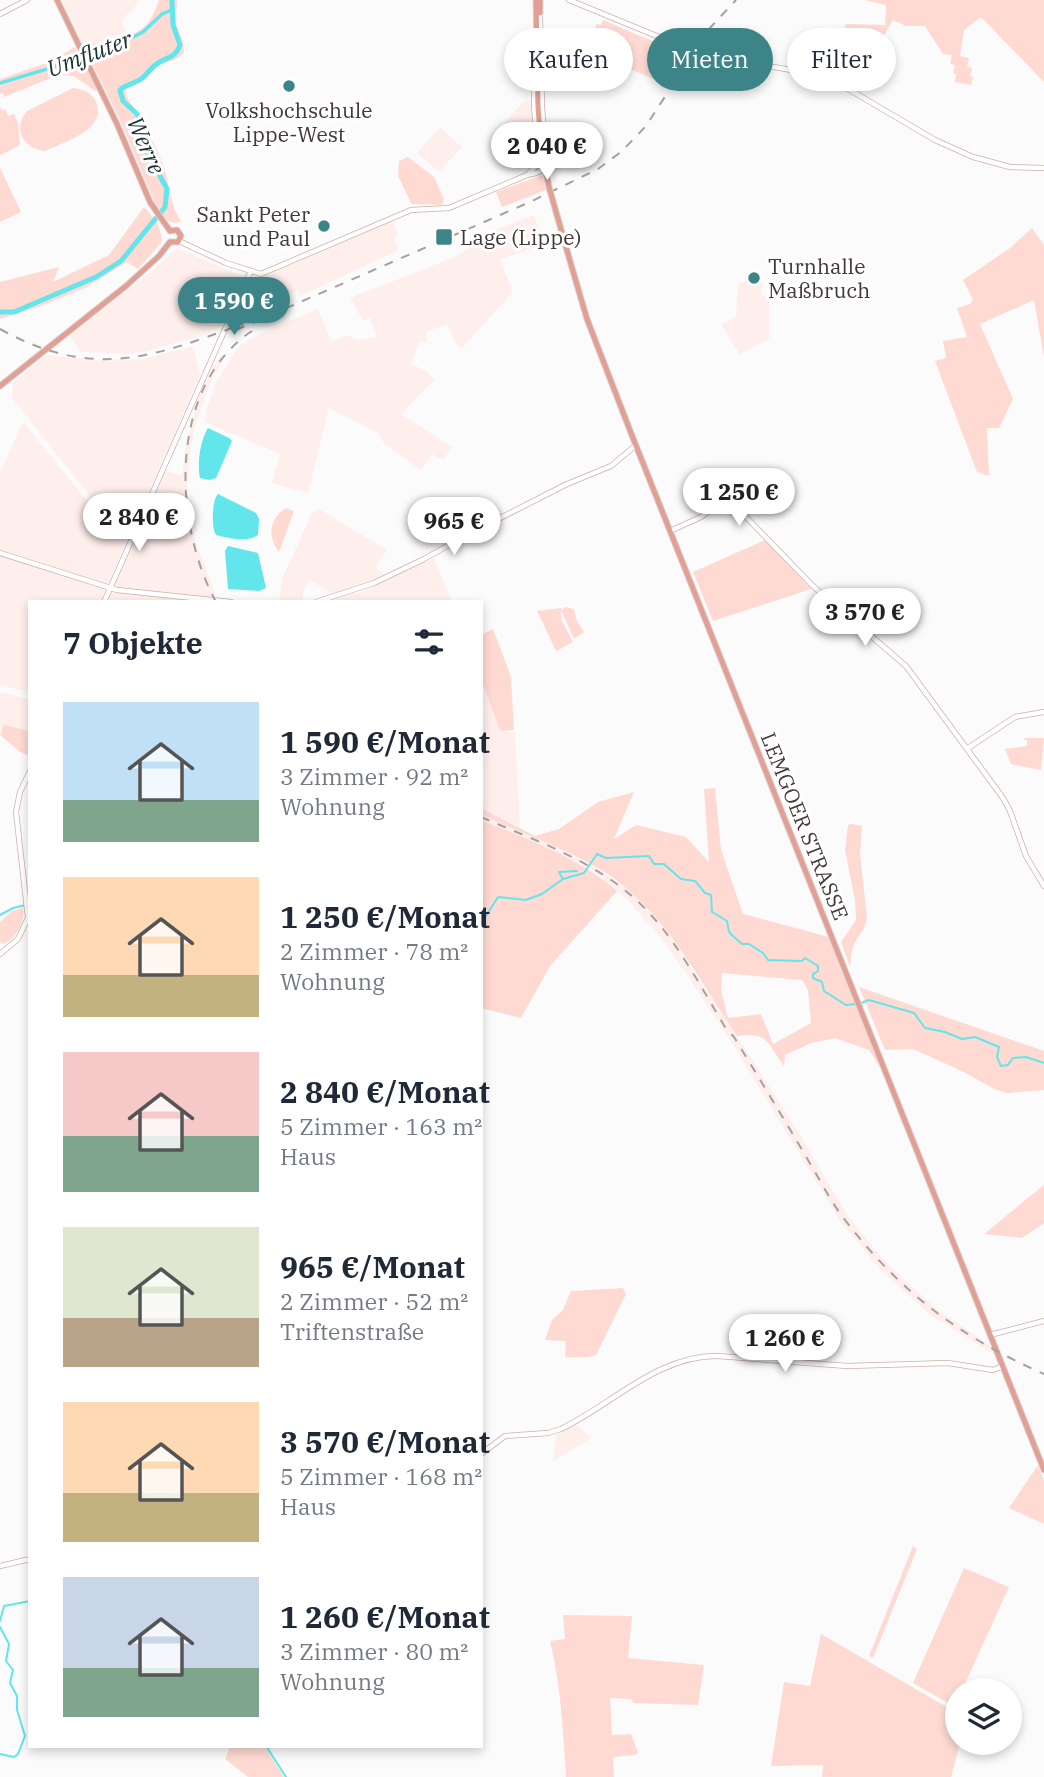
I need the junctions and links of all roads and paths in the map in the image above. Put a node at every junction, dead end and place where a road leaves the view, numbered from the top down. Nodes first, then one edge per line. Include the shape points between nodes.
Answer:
1 (27, 0) edge
2 (57, 0) edge
3 (538, 0) edge
4 (569, 0) edge
5 (0, 14) edge
6 (540, 15) junction
7 (538, 28) edge
8 (540, 28) edge
9 (535, 91) edge
10 (538, 91) edge
11 (1044, 168) edge
12 (530, 173) junction
13 (170, 231) junction
14 (179, 241) junction
15 (170, 242) junction
16 (250, 273) junction
17 (0, 386) edge
18 (636, 445) junction
19 (670, 531) junction
20 (0, 553) edge
21 (110, 587) junction
22 (105, 600) edge
23 (212, 600) edge
24 (322, 600) edge
25 (1044, 712) edge
26 (968, 748) junction
27 (28, 775) edge
28 (1044, 886) edge
29 (28, 909) edge
30 (28, 918) edge
31 (0, 954) edge
32 (1044, 1321) edge
33 (990, 1335) junction
34 (1003, 1366) junction
35 (483, 1452) edge
36 (1044, 1470) edge
37 (28, 1559) edge
38 (0, 1566) edge

1 - 5 main road
2 - 13 main road via 154,210
3 - 6 main road
3 - 7 main road
4 - 11 main road via 703,55 822,76 973,157 1010,167
6 - 8 main road
6 - 12 main road via 546,163 542,171
9 - 12 main road via 539,156
10 - 18 main road, LEMGOER STRASSE, bridge via 541,146 552,202 585,310
12 - 16 main road via 449,208 411,210 264,274
13 - 14 main road via 179,231
13 - 15 main road
14 - 15 main road
14 - 16 main road
15 - 17 main road via 120,291
16 - 21 main road
18 - 19 main road, LEMGOER STRASSE
18 - 24 main road via 611,466 424,559 374,583
19 - 26 main road via 701,517 722,500 745,516 814,587 906,666
19 - 33 main road, LEMGOER STRASSE
20 - 21 main road
21 - 22 main road
21 - 23 main road
25 - 26 main road via 1016,717
26 - 28 main road via 1003,798 1026,856
27 - 29 main road via 16,812
30 - 31 main road via 23,933
32 - 33 main road
33 - 34 main road, LEMGOER STRASSE
34 - 35 main road via 993,1370 948,1363 855,1366 695,1357 643,1379 561,1429 505,1436
34 - 36 main road, LEMGOER STRASSE
37 - 38 main road

